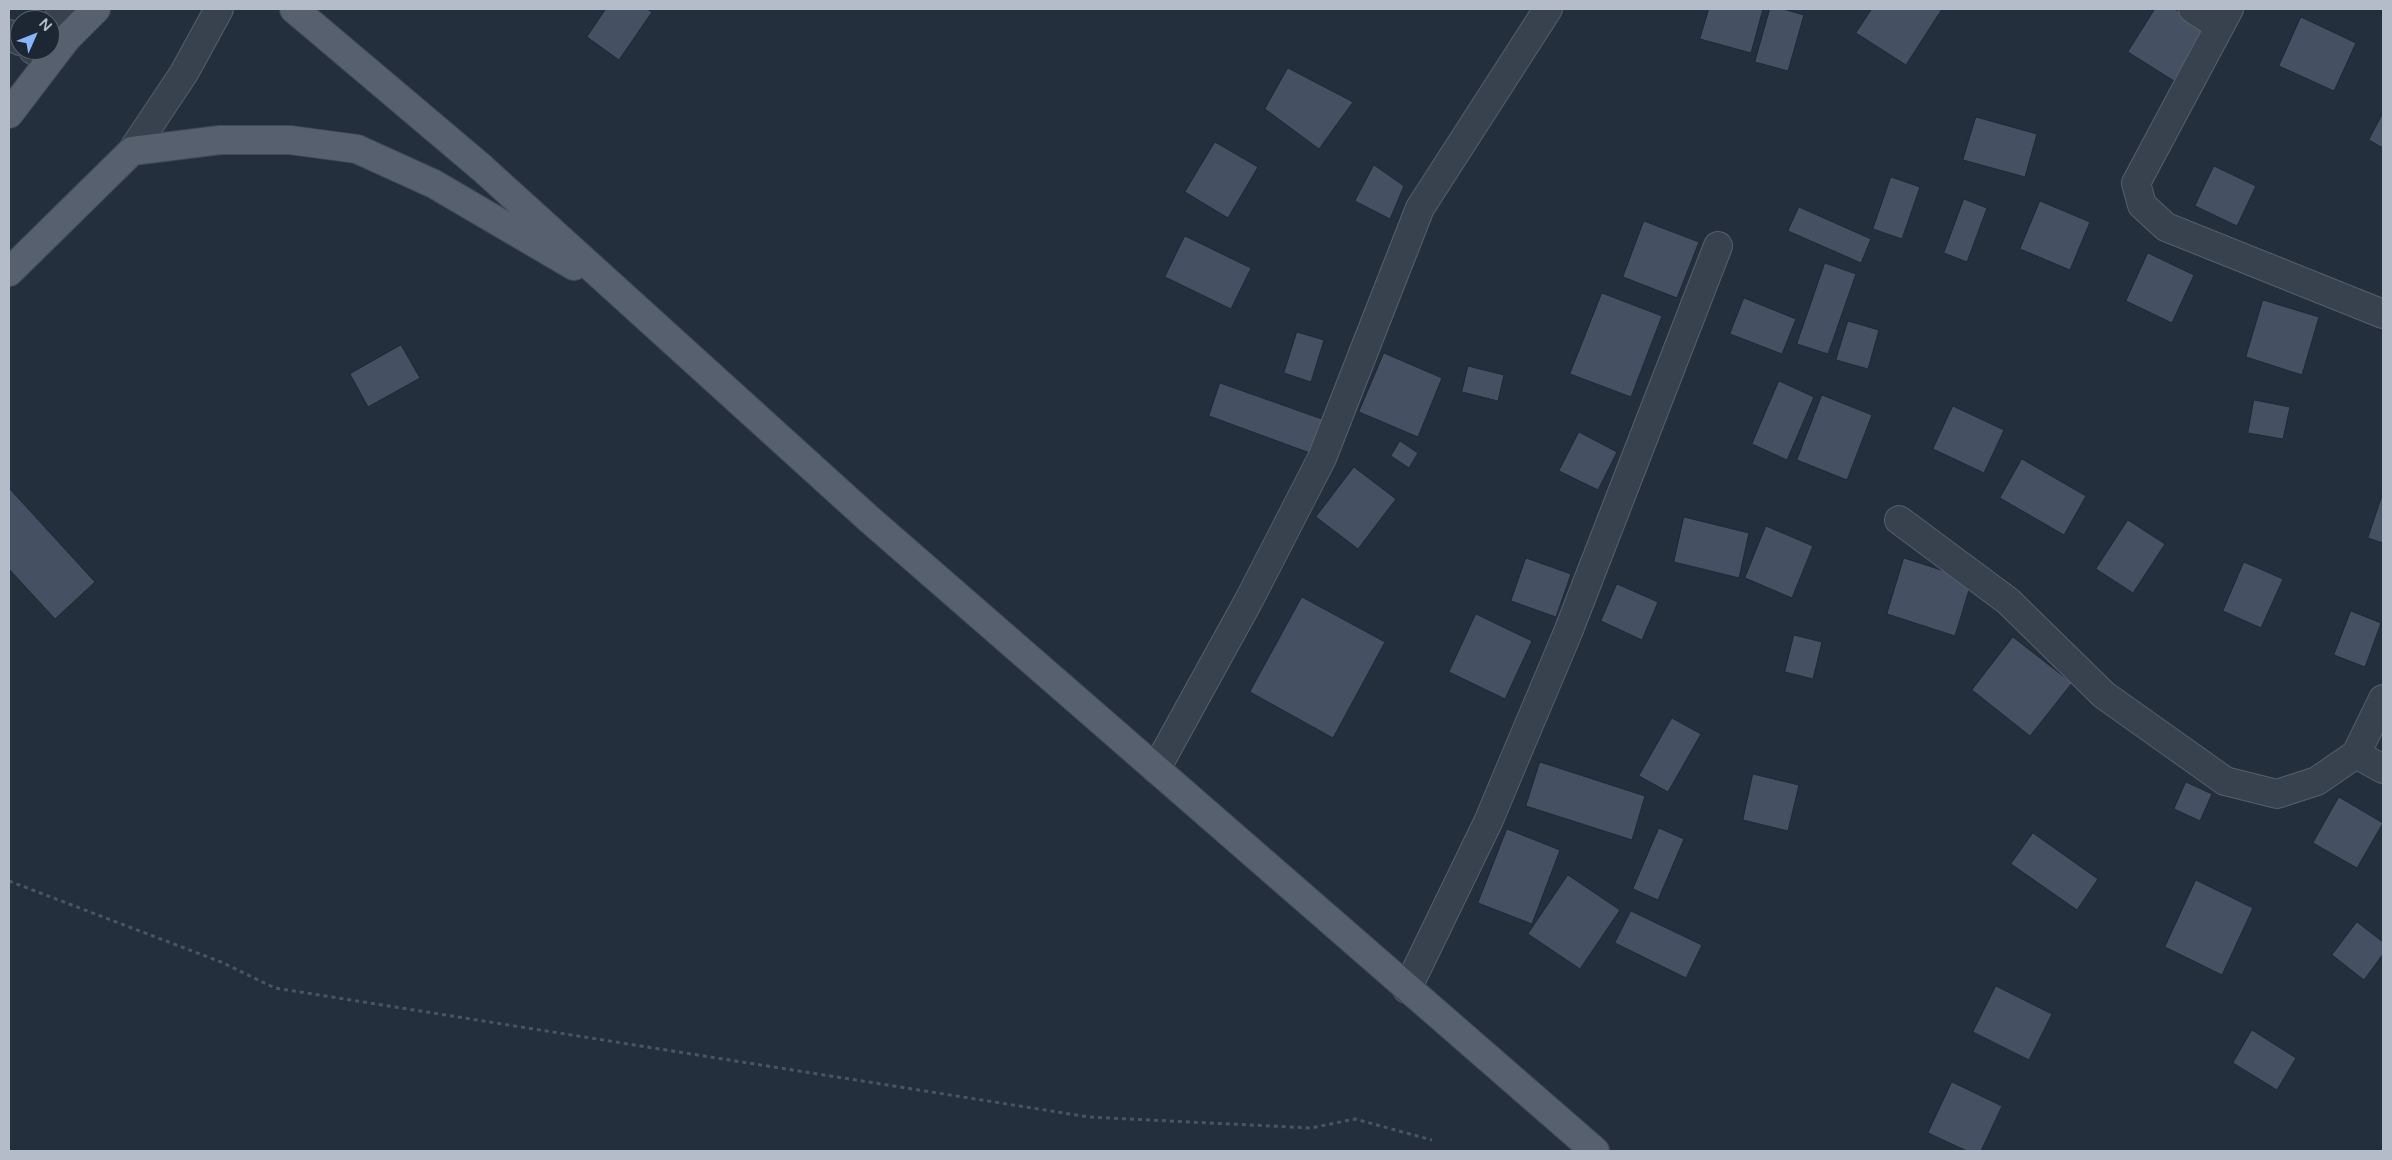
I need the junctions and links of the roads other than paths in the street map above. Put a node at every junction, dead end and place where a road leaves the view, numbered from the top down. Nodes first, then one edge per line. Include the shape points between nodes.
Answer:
1 (60, 9) edge
2 (96, 9) edge
3 (219, 9) edge
4 (294, 9) edge
5 (1548, 9) edge
6 (2193, 9) edge
7 (2223, 17) edge
8 (67, 38) junction
9 (60, 43) edge
10 (38, 60) edge
11 (9, 114) edge
12 (132, 151) junction
13 (1718, 246) dead end
14 (9, 272) edge
15 (623, 294) junction
16 (2383, 314) edge
17 (1899, 520) dead end
18 (2383, 699) edge
19 (2356, 754) junction
20 (1156, 769) junction
21 (2383, 769) edge
22 (1407, 989) junction
23 (1595, 1151) edge

1 - 8 street
2 - 8 main road
3 - 12 street via 184,73
4 - 15 main road via 482,168
5 - 20 street via 1420,208 1322,458
6 - 7 street
7 - 16 street via 2136,184 2142,205 2166,227
8 - 9 main road
10 - 11 main road
12 - 14 main road
12 - 15 main road via 220,140 290,140 357,149 434,184
13 - 22 street via 1568,632 1488,822
15 - 20 main road via 869,519
17 - 19 street via 2008,600 2104,695 2225,781 2277,794 2318,781
18 - 19 street
19 - 21 street
20 - 22 main road
22 - 23 main road

